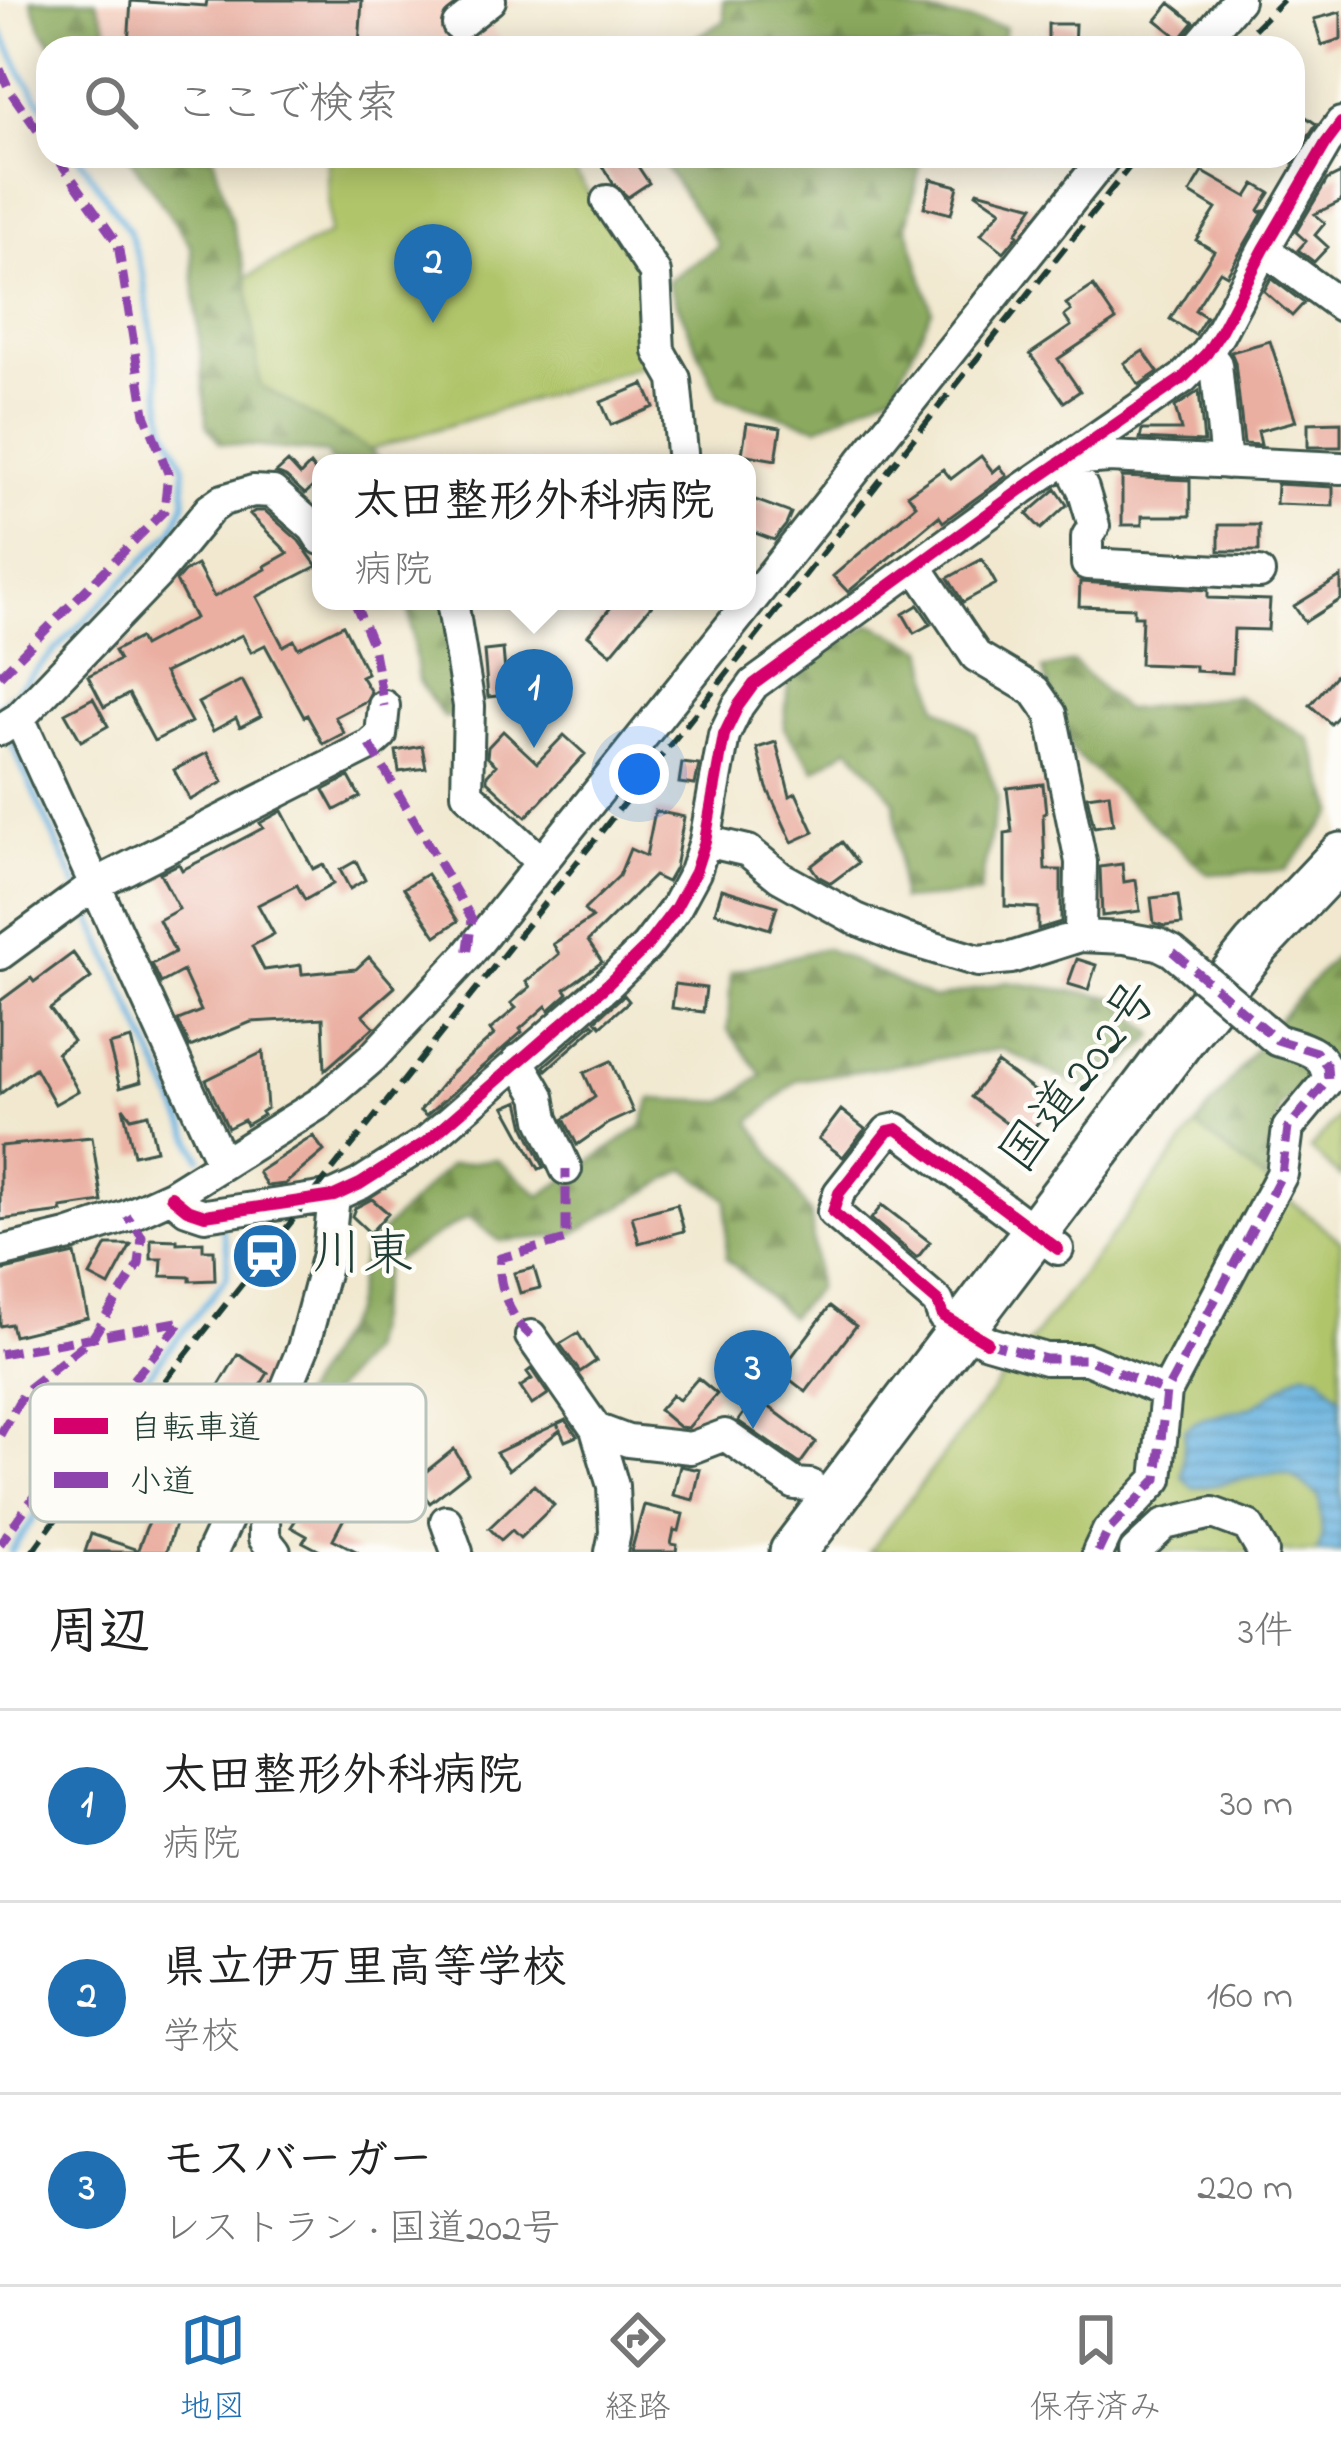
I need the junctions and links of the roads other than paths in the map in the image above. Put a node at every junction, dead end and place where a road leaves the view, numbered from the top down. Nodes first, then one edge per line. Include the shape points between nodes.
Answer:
1 (490, 0) edge
2 (1238, 0) edge
3 (458, 25) dead end
4 (1207, 36) edge
5 (1341, 123) edge
6 (1096, 168) edge
7 (608, 201) dead end
8 (1264, 249) junction
9 (1341, 306) edge
10 (1207, 353) junction
11 (682, 454) edge
12 (1068, 460) junction
13 (1226, 463) junction
14 (1341, 468) edge
15 (312, 526) edge
16 (916, 566) junction
17 (1259, 574) dead end
18 (756, 587) edge
19 (453, 610) edge
20 (738, 610) edge
21 (384, 706) dead end
22 (9, 724) edge
23 (705, 841) junction
24 (1341, 856) edge
25 (541, 862) junction
26 (83, 892) junction
27 (1341, 898) edge
28 (1080, 936) junction
29 (0, 954) edge
30 (518, 1060) junction
31 (222, 1163) junction
32 (566, 1169) dead end
33 (171, 1196) junction
34 (334, 1196) junction
35 (1046, 1241) junction
36 (0, 1252) edge
37 (975, 1335) junction
38 (531, 1336) dead end
39 (288, 1384) edge
40 (1166, 1391) junction
41 (596, 1429) junction
42 (446, 1521) dead end
43 (226, 1522) edge
44 (263, 1522) edge
45 (827, 1530) edge
46 (212, 1552) edge
47 (275, 1552) edge
48 (457, 1552) edge
49 (611, 1552) edge
50 (793, 1552) edge
51 (1098, 1552) edge
52 (1136, 1552) edge
53 (1263, 1552) edge

1 - 3 street
2 - 4 street
5 - 8 street
6 - 18 street
7 - 11 street via 655,273 658,351 675,379
8 - 9 street
8 - 10 street
10 - 12 street
10 - 13 street via 1216,364
12 - 13 street
12 - 16 street
12 - 17 street via 1094,526 1087,564
13 - 14 street
15 - 22 street via 273,492 224,500
16 - 23 street via 754,684 737,706
16 - 28 street via 976,656 1035,691 1051,714 1081,862
19 - 25 street via 469,706 467,793
20 - 25 street
21 - 26 street via 381,735 370,745
22 - 26 street
23 - 28 street via 748,851 856,920 978,961
23 - 30 street via 675,909 646,947
24 - 35 highway, 国道202号 via 1255,947
25 - 31 street via 372,1058 320,1103
26 - 29 street
26 - 31 street
27 - 35 highway, 国道202号
28 - 40 street, bridge via 1172,951 1277,1040 1316,1052 1328,1066 1328,1080 1288,1128 1282,1174
30 - 32 street
30 - 34 street via 426,1142
31 - 33 street
33 - 34 street via 187,1210 216,1214
33 - 36 street
34 - 39 street via 328,1254
35 - 37 highway, 国道202号
35 - 37 street via 896,1129 839,1193 833,1211 938,1302 943,1316
37 - 40 street via 1046,1359 1087,1359
37 - 45 highway, 国道202号
38 - 41 street
40 - 51 street via 1157,1479
41 - 45 street via 691,1448 725,1435 795,1484 810,1486
41 - 49 street via 613,1486
42 - 48 street
43 - 46 street
44 - 47 street
45 - 50 highway, 国道202号
52 - 53 street via 1165,1523 1213,1513 1248,1526

